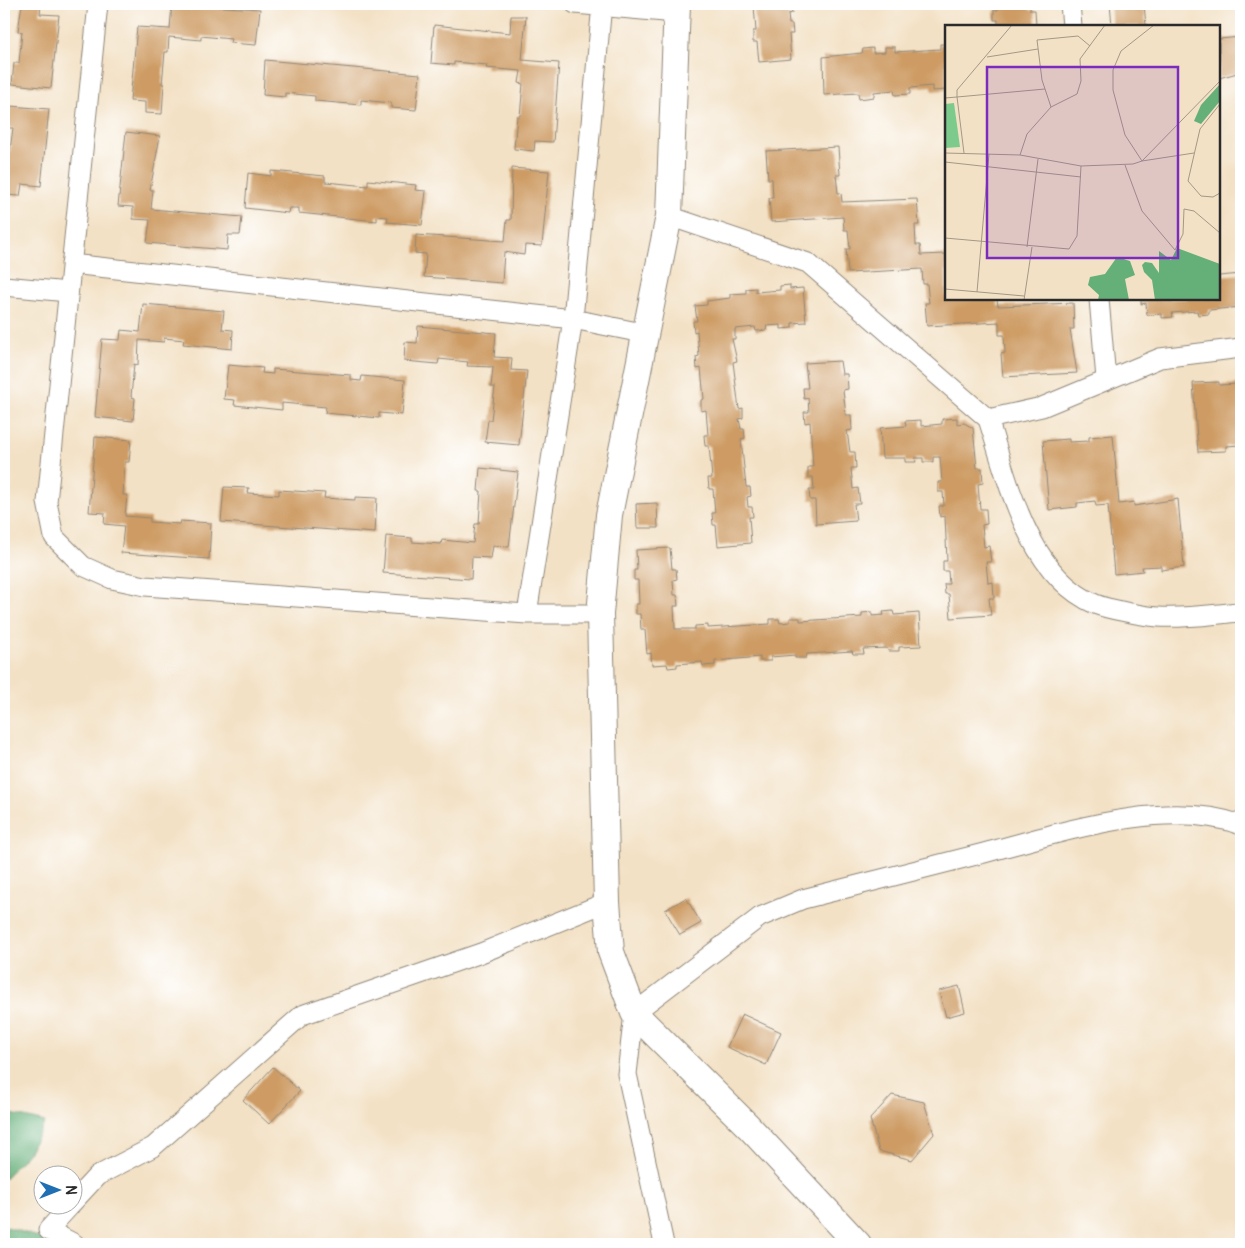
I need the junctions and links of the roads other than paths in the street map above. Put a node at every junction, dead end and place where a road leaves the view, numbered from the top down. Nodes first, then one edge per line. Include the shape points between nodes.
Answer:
1 (98, 4) edge
2 (575, 4) edge
3 (1070, 4) edge
4 (602, 5) edge
5 (676, 8) edge
6 (1072, 25) edge
7 (669, 216) junction
8 (71, 264) junction
9 (4, 286) edge
10 (68, 292) junction
11 (1098, 300) edge
12 (573, 319) junction
13 (647, 334) junction
14 (1241, 348) edge
15 (1106, 379) junction
16 (988, 419) junction
17 (1241, 612) edge
18 (527, 614) junction
19 (600, 614) junction
20 (1241, 825) edge
21 (607, 902) junction
22 (634, 1013) junction
23 (82, 1192) edge
24 (60, 1216) edge
25 (75, 1244) edge
26 (664, 1244) edge
27 (858, 1244) edge

1 - 8 street
2 - 4 street
3 - 6 street
4 - 5 street
4 - 12 street
5 - 7 street
7 - 13 street
7 - 16 street via 808,263
8 - 10 street
8 - 12 street
9 - 10 street
10 - 18 street via 47,502 54,537 83,566 112,579 145,586
11 - 15 street
12 - 13 street
12 - 18 street
13 - 19 street via 609,515
14 - 15 street via 1160,358
15 - 16 street via 1042,407
16 - 17 street via 1023,524 1050,568 1071,588 1095,604 1158,617
18 - 19 street
19 - 21 street
20 - 22 street via 1170,814 1096,824 803,899 760,917
21 - 22 street via 611,952
21 - 23 street via 481,953 302,1015 152,1147 97,1176
22 - 26 street via 627,1074
22 - 27 street via 749,1127
24 - 25 street via 48,1230

